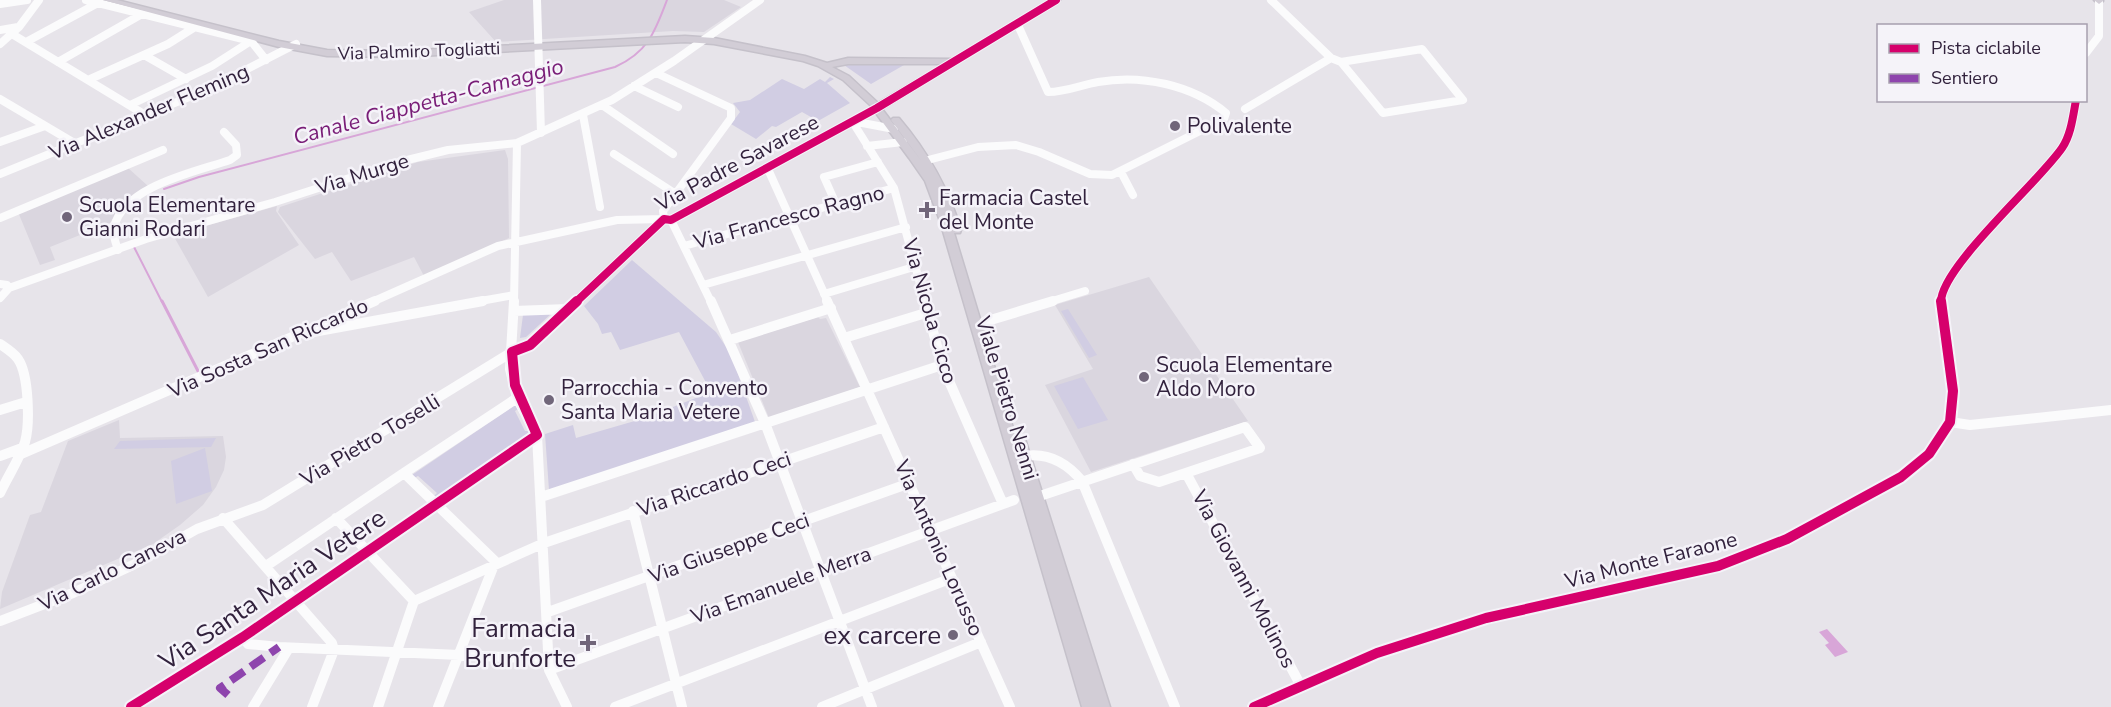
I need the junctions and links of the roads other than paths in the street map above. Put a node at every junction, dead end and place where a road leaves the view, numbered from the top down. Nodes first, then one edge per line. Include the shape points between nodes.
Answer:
1 (27, 0) edge
2 (39, 0) edge
3 (86, 0) edge
4 (128, 0) edge
5 (537, 0) edge
6 (760, 0) edge
7 (1056, 0) edge
8 (1271, 0) edge
9 (2099, 0) edge
10 (102, 2) edge
11 (0, 3) edge
12 (142, 14) junction
13 (1017, 23) junction
14 (19, 27) junction
15 (195, 27) junction
16 (0, 30) edge
17 (12, 34) junction
18 (704, 38) junction
19 (251, 41) junction
20 (26, 42) junction
21 (0, 44) edge
22 (540, 44) junction
23 (293, 45) junction
24 (2087, 52) edge
25 (144, 55) junction
26 (1331, 58) junction
27 (266, 60) junction
28 (58, 62) junction
29 (952, 62) junction
30 (1341, 62) junction
31 (831, 64) junction
32 (657, 73) junction
33 (186, 79) junction
34 (88, 80) junction
35 (634, 86) junction
36 (0, 99) edge
37 (2076, 102) edge
38 (130, 105) junction
39 (603, 105) junction
40 (880, 106) junction
41 (678, 107) dead end
42 (1245, 109) dead end
43 (583, 115) junction
44 (147, 116) junction
45 (852, 122) junction
46 (45, 126) junction
47 (894, 129) junction
48 (224, 132) dead end
49 (541, 133) junction
50 (0, 142) edge
51 (903, 142) junction
52 (76, 144) junction
53 (517, 144) junction
54 (867, 146) junction
55 (163, 150) dead end
56 (614, 154) dead end
57 (673, 154) dead end
58 (928, 160) junction
59 (878, 162) junction
60 (767, 167) junction
61 (1121, 172) junction
62 (0, 174) edge
63 (894, 188) junction
64 (676, 194) junction
65 (1133, 195) dead end
66 (836, 204) junction
67 (600, 207) dead end
68 (789, 217) junction
69 (0, 218) edge
70 (667, 220) junction
71 (906, 227) junction
72 (516, 242) junction
73 (684, 246) junction
74 (120, 249) junction
75 (807, 255) junction
76 (916, 266) junction
77 (0, 284) edge
78 (703, 285) junction
79 (9, 288) junction
80 (1085, 291) dead end
81 (824, 294) junction
82 (514, 295) junction
83 (0, 298) edge
84 (831, 308) junction
85 (568, 309) junction
86 (514, 311) junction
87 (929, 312) junction
88 (984, 322) junction
89 (298, 335) junction
90 (844, 338) junction
91 (730, 340) junction
92 (0, 344) edge
93 (512, 352) junction
94 (942, 365) junction
95 (868, 390) junction
96 (518, 398) junction
97 (26, 402) junction
98 (0, 410) edge
99 (2111, 410) edge
100 (765, 423) junction
101 (1950, 423) junction
102 (884, 427) junction
103 (537, 435) junction
104 (20, 451) junction
105 (0, 456) edge
106 (1024, 456) junction
107 (780, 462) junction
108 (1133, 464) junction
109 (404, 473) junction
110 (1186, 473) junction
111 (1082, 481) junction
112 (910, 483) junction
113 (0, 493) edge
114 (541, 497) junction
115 (1037, 497) junction
116 (1008, 502) joint
117 (435, 505) junction
118 (633, 511) junction
119 (223, 518) junction
120 (336, 518) junction
121 (802, 521) junction
122 (930, 529) junction
123 (544, 543) junction
124 (368, 551) junction
125 (495, 564) junction
126 (266, 566) junction
127 (820, 570) junction
128 (650, 576) junction
129 (952, 578) junction
130 (296, 600) junction
131 (414, 601) junction
132 (548, 612) junction
133 (0, 621) edge
134 (839, 621) junction
135 (662, 629) junction
136 (243, 637) junction
137 (981, 642) junction
138 (289, 648) junction
139 (334, 650) junction
140 (396, 653) junction
141 (459, 656) junction
142 (548, 664) junction
143 (676, 683) junction
144 (1301, 686) junction
145 (866, 690) junction
146 (131, 707) edge
147 (253, 707) edge
148 (312, 707) edge
149 (378, 707) edge
150 (438, 707) edge
151 (567, 707) edge
152 (615, 707) edge
153 (682, 707) edge
154 (822, 707) edge
155 (872, 707) edge
156 (1010, 707) edge
157 (1090, 707) edge
158 (1102, 707) edge
159 (1175, 707) edge
160 (1254, 707) edge

1 - 11 street
2 - 14 street
3 - 10 street
4 - 23 main road, Via Palmiro Togliatti
5 - 22 street
6 - 18 street, Via Murge
7 - 13 main road
8 - 26 street
9 - 24 street via 2100,35 2096,45
10 - 12 street
10 - 20 street
10 - 23 main road, Via Palmiro Togliatti
12 - 15 street
12 - 28 street
13 - 29 main road
13 - 61 street via 1048,92 1104,81 1141,80 1182,89 1226,113 1224,119
14 - 16 street
14 - 17 street
15 - 19 street
15 - 25 street
17 - 20 street
17 - 21 street
18 - 22 main road, Via Palmiro Togliatti
18 - 31 main road, Via Palmiro Togliatti via 788,51
18 - 32 street, Via Murge
18 - 40 main road, Via Palmiro Togliatti via 816,62 846,78
19 - 27 street
19 - 33 street
20 - 28 street
22 - 23 main road, Via Palmiro Togliatti via 365,52
22 - 49 street
23 - 27 street, Via Alexander Fleming
25 - 33 street
25 - 34 street
26 - 30 street
26 - 42 street
27 - 44 street, Via Alexander Fleming
28 - 34 street
29 - 31 main road
29 - 40 main road
30 - 30 street via 1422,49 1463,100 1383,113
31 - 40 main road, Via Palmiro Togliatti via 852,76
32 - 35 street, Via Murge
32 - 64 street via 726,104 732,113
33 - 38 street
34 - 38 street
35 - 39 street, Via Murge
35 - 41 street
36 - 46 street
37 - 101 street, Via Monte Faraone via 2062,147 1958,264 1941,292 1953,391
38 - 44 street
39 - 43 street, Via Murge
39 - 57 street
40 - 45 street, Via Padre Savarese
40 - 47 main road, Viale Pietro Nenni
40 - 58 main road, Viale Pietro Nenni
43 - 49 street, Via Murge
43 - 67 street
44 - 52 street, Via Alexander Fleming
45 - 47 street
45 - 54 street, Via Nicola Cicco
45 - 60 street, Via Padre Savarese
46 - 50 street
46 - 52 street
47 - 51 main road, Viale Pietro Nenni
48 - 74 street via 236,145 237,155 150,188 132,201 113,229
49 - 53 street, Via Murge
51 - 54 street
51 - 157 main road, Viale Pietro Nenni via 930,181 945,221
52 - 62 street, Via Alexander Fleming
53 - 72 street
53 - 74 street, Via Murge via 426,154
54 - 59 street, Via Nicola Cicco
55 - 69 street
56 - 64 street
58 - 61 street via 999,143 1041,152 1097,176
58 - 88 main road, Viale Pietro Nenni via 940,181
59 - 63 street, Via Nicola Cicco
59 - 66 street via 824,177
60 - 68 street, Via Antonio Lorusso
60 - 70 street, Via Padre Savarese
61 - 65 street
63 - 66 street, Via Francesco Ragno
63 - 71 street, Via Nicola Cicco
64 - 70 street via 663,211
66 - 68 street, Via Francesco Ragno
68 - 73 street, Via Francesco Ragno
68 - 75 street, Via Antonio Lorusso
70 - 72 street, Via Sosta San Riccardo via 617,220
70 - 73 street
70 - 85 street, Via Padre Savarese
71 - 75 street
71 - 76 street, Via Nicola Cicco
72 - 82 street
72 - 89 street, Via Sosta San Riccardo via 498,246
73 - 78 street
74 - 79 street, Via Murge
75 - 78 street
75 - 81 street, Via Antonio Lorusso
76 - 81 street
76 - 87 street, Via Nicola Cicco
77 - 79 street
78 - 91 street
79 - 83 street
80 - 88 street
81 - 84 street, Via Antonio Lorusso
82 - 86 street
82 - 89 street
84 - 90 street, Via Antonio Lorusso
84 - 91 street
85 - 86 street
85 - 93 street, Via Padre Savarese via 530,345
86 - 93 street
87 - 90 street
87 - 94 street, Via Nicola Cicco
88 - 106 main road, Viale Pietro Nenni
89 - 104 street, Via Sosta San Riccardo
90 - 95 street, Via Antonio Lorusso
91 - 100 street
92 - 97 street via 21,364
93 - 96 street via 510,369
93 - 119 street, Via Pietro Toselli via 273,499
94 - 95 street
94 - 116 street, Via Nicola Cicco
95 - 100 street
95 - 102 street, Via Antonio Lorusso
96 - 103 street
96 - 109 street
97 - 98 street
97 - 104 street via 27,432
99 - 101 street via 1970,425
100 - 107 street
100 - 114 street
101 - 144 street, Via Monte Faraone via 1929,454 1901,477 1787,539 1718,566 1486,618 1377,653
102 - 107 street, Via Riccardo Ceci
102 - 112 street, Via Antonio Lorusso
103 - 114 street
103 - 117 street, Via Santa Maria Vetere
104 - 105 street, Via Sosta San Riccardo
104 - 113 street
106 - 111 street via 1035,453 1071,466
106 - 115 main road, Viale Pietro Nenni
107 - 118 street, Via Riccardo Ceci
107 - 121 street
108 - 110 street via 1140,476 1159,482
108 - 110 street via 1245,427 1260,448
108 - 111 street
109 - 117 street
109 - 120 street
110 - 144 street, Via Giovanni Molinos
111 - 115 street
111 - 159 street
112 - 121 street, Via Giuseppe Ceci
112 - 122 street, Via Antonio Lorusso
114 - 123 street
115 - 158 main road, Viale Pietro Nenni
116 - 122 street, Via Emanuele Merra
117 - 124 street, Via Santa Maria Vetere
117 - 125 street
118 - 123 street, Via Riccardo Ceci
118 - 128 street
119 - 126 street
119 - 133 street, Via Carlo Caneva via 73,593
120 - 124 street
120 - 126 street
121 - 127 street
121 - 128 street, Via Giuseppe Ceci
122 - 127 street, Via Emanuele Merra
122 - 129 street, Via Antonio Lorusso
123 - 125 street, Via Riccardo Ceci
123 - 132 street
124 - 130 street, Via Santa Maria Vetere
124 - 131 street
125 - 131 street, Via Riccardo Ceci
125 - 141 street
126 - 130 street
127 - 134 street
127 - 135 street, Via Emanuele Merra
128 - 132 street, Via Giuseppe Ceci
128 - 135 street
129 - 134 street
129 - 137 street, Via Antonio Lorusso
130 - 136 street, Via Santa Maria Vetere
130 - 139 street
131 - 140 street
132 - 142 street
134 - 143 street
134 - 145 street
135 - 142 street, Via Emanuele Merra
135 - 143 street
136 - 138 street via 248,644
136 - 146 street, Via Santa Maria Vetere
137 - 145 street
137 - 156 street, Via Antonio Lorusso
138 - 139 street
138 - 147 street
139 - 140 street
139 - 148 street
140 - 141 street
140 - 149 street
141 - 142 street
141 - 150 street
142 - 151 street
143 - 152 street
143 - 153 street
144 - 160 street, Via Monte Faraone
145 - 154 street
145 - 155 street

